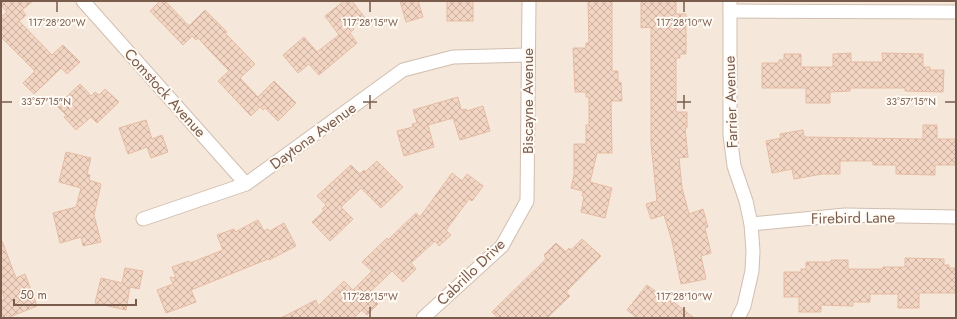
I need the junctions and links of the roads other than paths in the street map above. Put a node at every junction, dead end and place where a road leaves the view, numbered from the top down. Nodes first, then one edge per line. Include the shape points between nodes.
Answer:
1 (83, 1) edge
2 (529, 1) edge
3 (730, 6) edge
4 (956, 12) edge
5 (528, 55) junction
6 (246, 184) junction
7 (527, 201) joint
8 (956, 217) edge
9 (143, 219) dead end
10 (751, 224) junction
11 (423, 318) edge
12 (738, 318) edge

1 - 6 street, Comstock Avenue
2 - 5 street, Biscayne Avenue
3 - 4 street
3 - 10 street, Farrier Avenue via 730,135 734,166
5 - 6 street, Daytona Avenue via 453,57 403,70
5 - 7 street, Biscayne Avenue
6 - 9 street, Daytona Avenue
7 - 11 street, Cabrillo Drive via 502,246
8 - 10 street, Firebird Lane via 845,215
10 - 12 street, Farrier Avenue via 752,272 744,306

